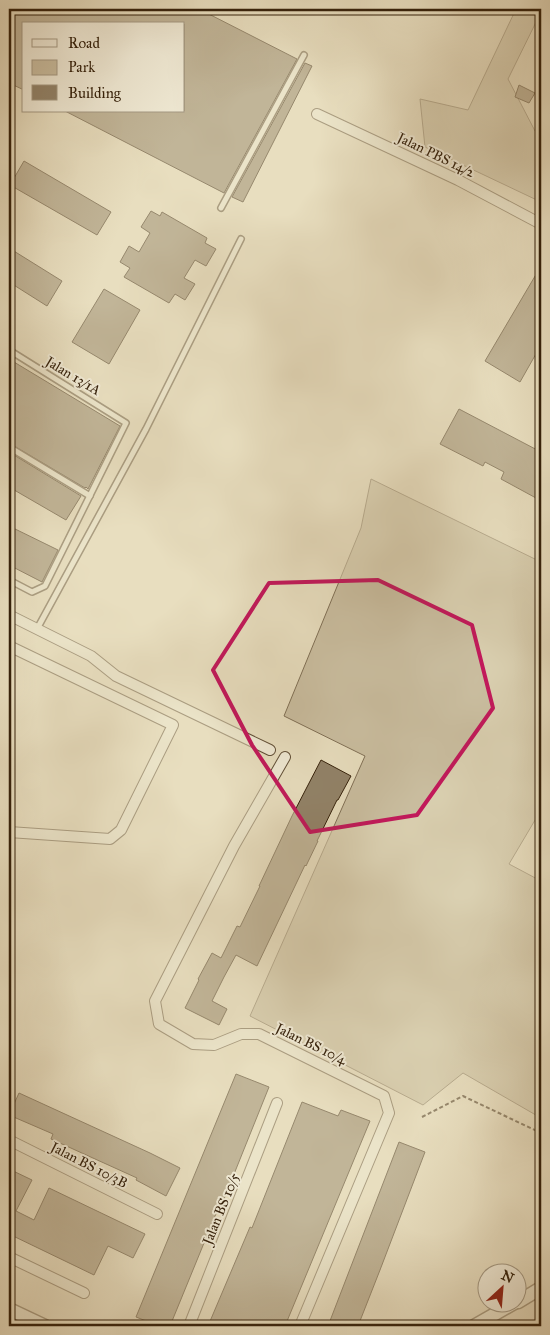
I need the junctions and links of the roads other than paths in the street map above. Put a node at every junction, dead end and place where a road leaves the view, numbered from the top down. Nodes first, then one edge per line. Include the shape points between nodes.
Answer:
1 (304, 55) dead end
2 (317, 114) dead end
3 (221, 208) dead end
4 (541, 224) edge
5 (241, 240) dead end
6 (9, 350) edge
7 (9, 447) edge
8 (90, 496) junction
9 (9, 580) edge
10 (9, 615) edge
11 (37, 629) junction
12 (9, 646) edge
13 (270, 750) dead end
14 (285, 757) dead end
15 (9, 832) edge
16 (277, 1103) dead end
17 (9, 1140) edge
18 (157, 1214) dead end
19 (9, 1258) edge
20 (541, 1288) edge
21 (84, 1293) dead end
22 (528, 1296) edge
23 (9, 1309) edge
24 (499, 1312) edge
25 (45, 1326) edge
26 (189, 1326) edge
27 (300, 1326) edge
28 (474, 1326) edge

1 - 3 lane
2 - 4 street, Jalan PBS 14/2 via 458,180
5 - 11 lane via 146,430
6 - 8 lane, Jalan 13/1A via 126,422
7 - 8 lane
8 - 9 lane via 45,586 32,592
10 - 11 street
11 - 13 street via 90,656 116,676
12 - 15 street via 174,725 121,830 110,838
14 - 27 street, Jalan BS 10/4 via 234,846 155,1001 159,1024 193,1044 214,1045 241,1034 260,1034 384,1096 389,1113
16 - 26 street, Jalan BS 10/5
17 - 18 street, Jalan BS 10/3B
19 - 21 street
20 - 22 street
23 - 25 street
24 - 28 street

